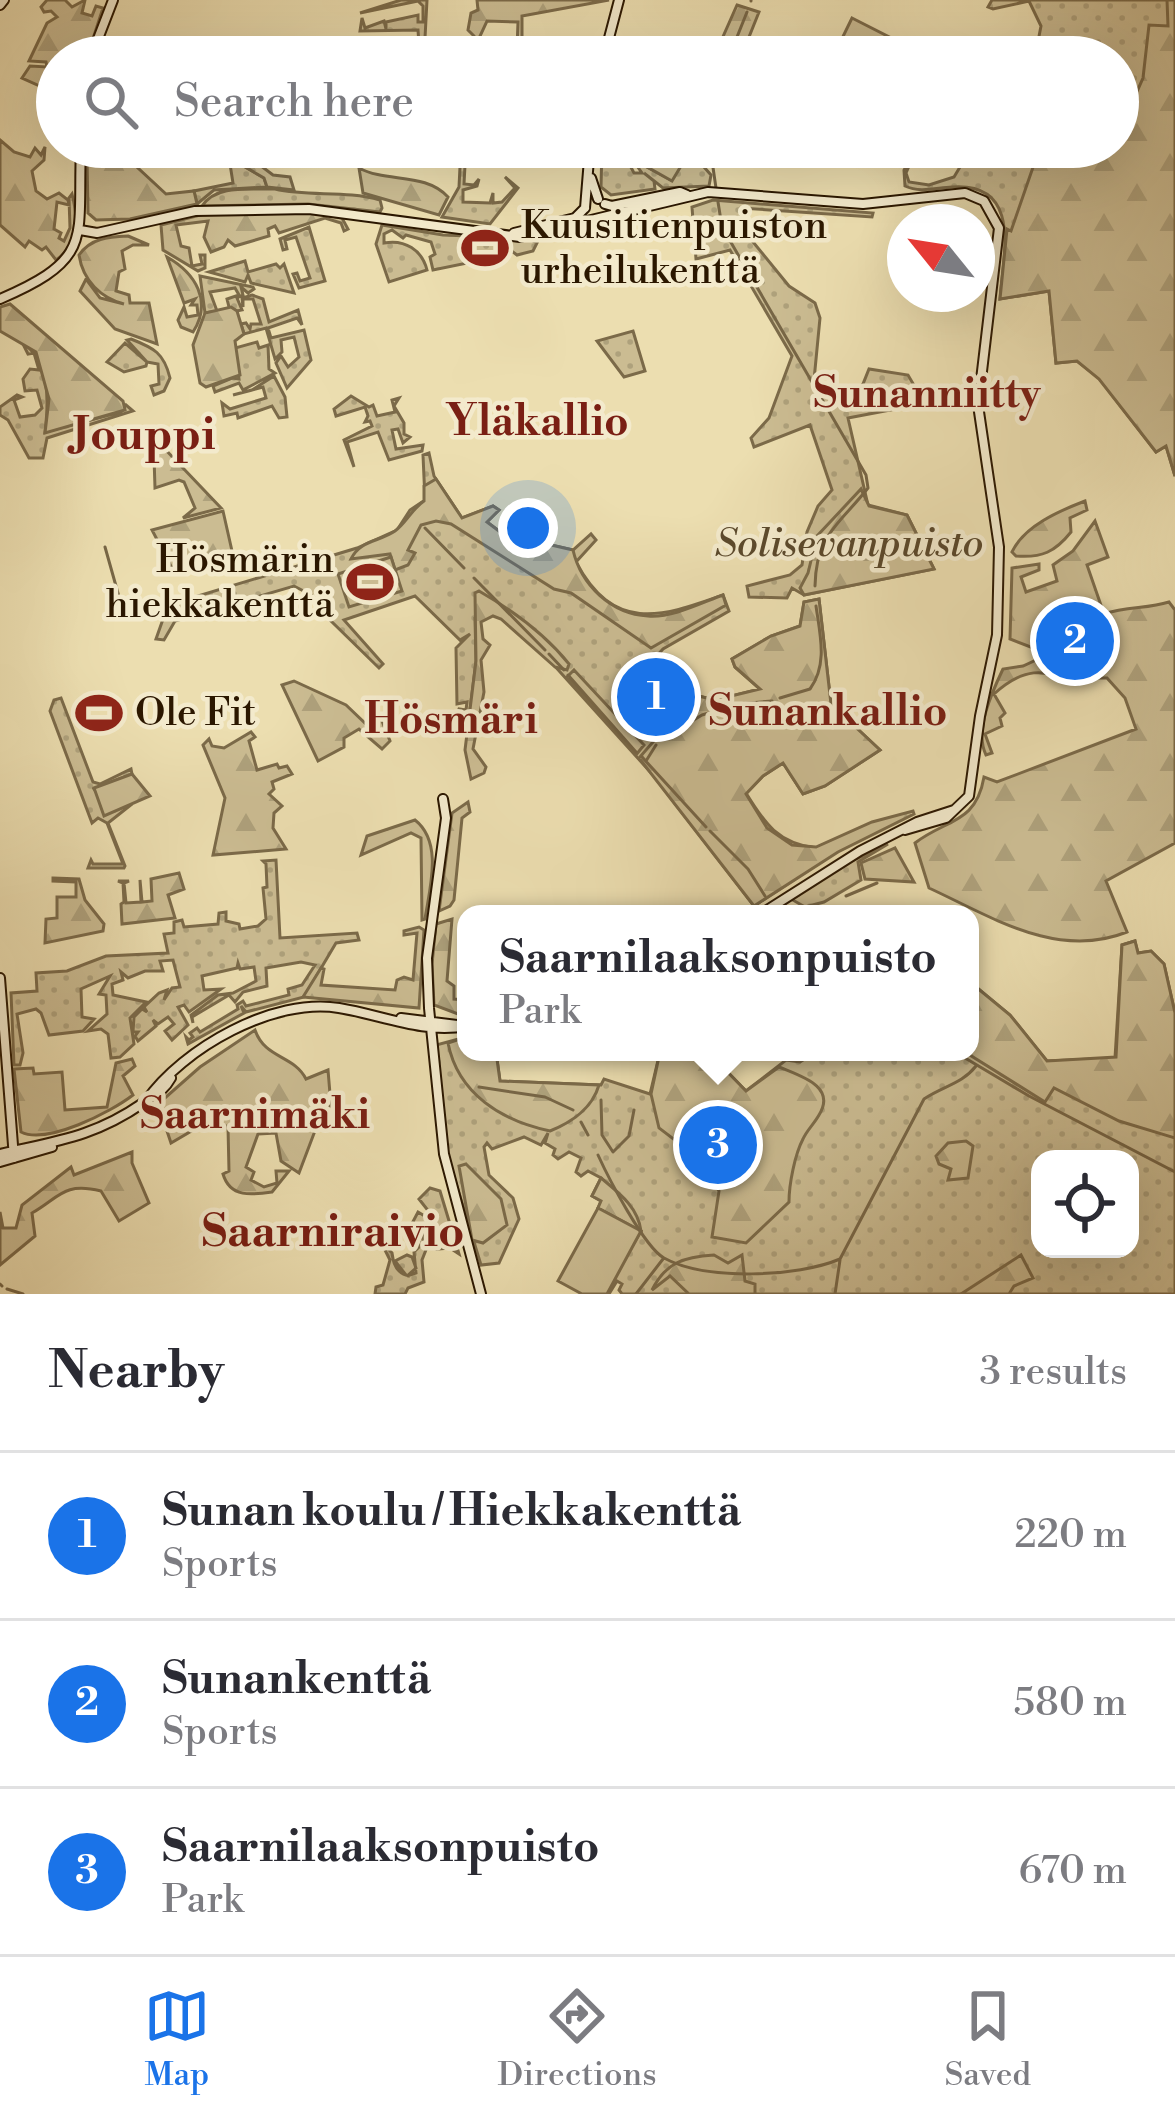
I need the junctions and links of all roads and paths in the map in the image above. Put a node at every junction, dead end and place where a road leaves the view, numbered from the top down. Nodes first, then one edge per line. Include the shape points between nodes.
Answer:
1 (113, 0) edge
2 (619, 0) edge
3 (99, 36) edge
4 (610, 36) edge
5 (81, 168) edge
6 (590, 168) edge
7 (688, 196) junction
8 (594, 204) junction
9 (605, 217) junction
10 (593, 221) junction
11 (80, 230) junction
12 (506, 236) junction
13 (0, 299) edge
14 (443, 800) dead end
15 (775, 905) edge
16 (0, 979) edge
17 (431, 1026) junction
18 (457, 1026) edge
19 (14, 1153) junction
20 (0, 1158) edge
21 (483, 1294) edge

1 - 3 street
2 - 4 street
5 - 11 street
6 - 8 street
7 - 8 street
7 - 9 street
7 - 15 street via 863,204 965,193 984,201 999,238 978,405 1000,608 973,782 957,810 847,859
8 - 9 street
8 - 10 street
8 - 12 street via 575,218
9 - 10 street
10 - 12 street
11 - 12 street via 195,212 309,208
11 - 13 street via 57,270
14 - 17 street via 428,958
16 - 19 street
17 - 18 street
17 - 19 street via 316,1005 283,1009 215,1042 159,1093 104,1127
17 - 21 street via 444,1153
19 - 20 street

